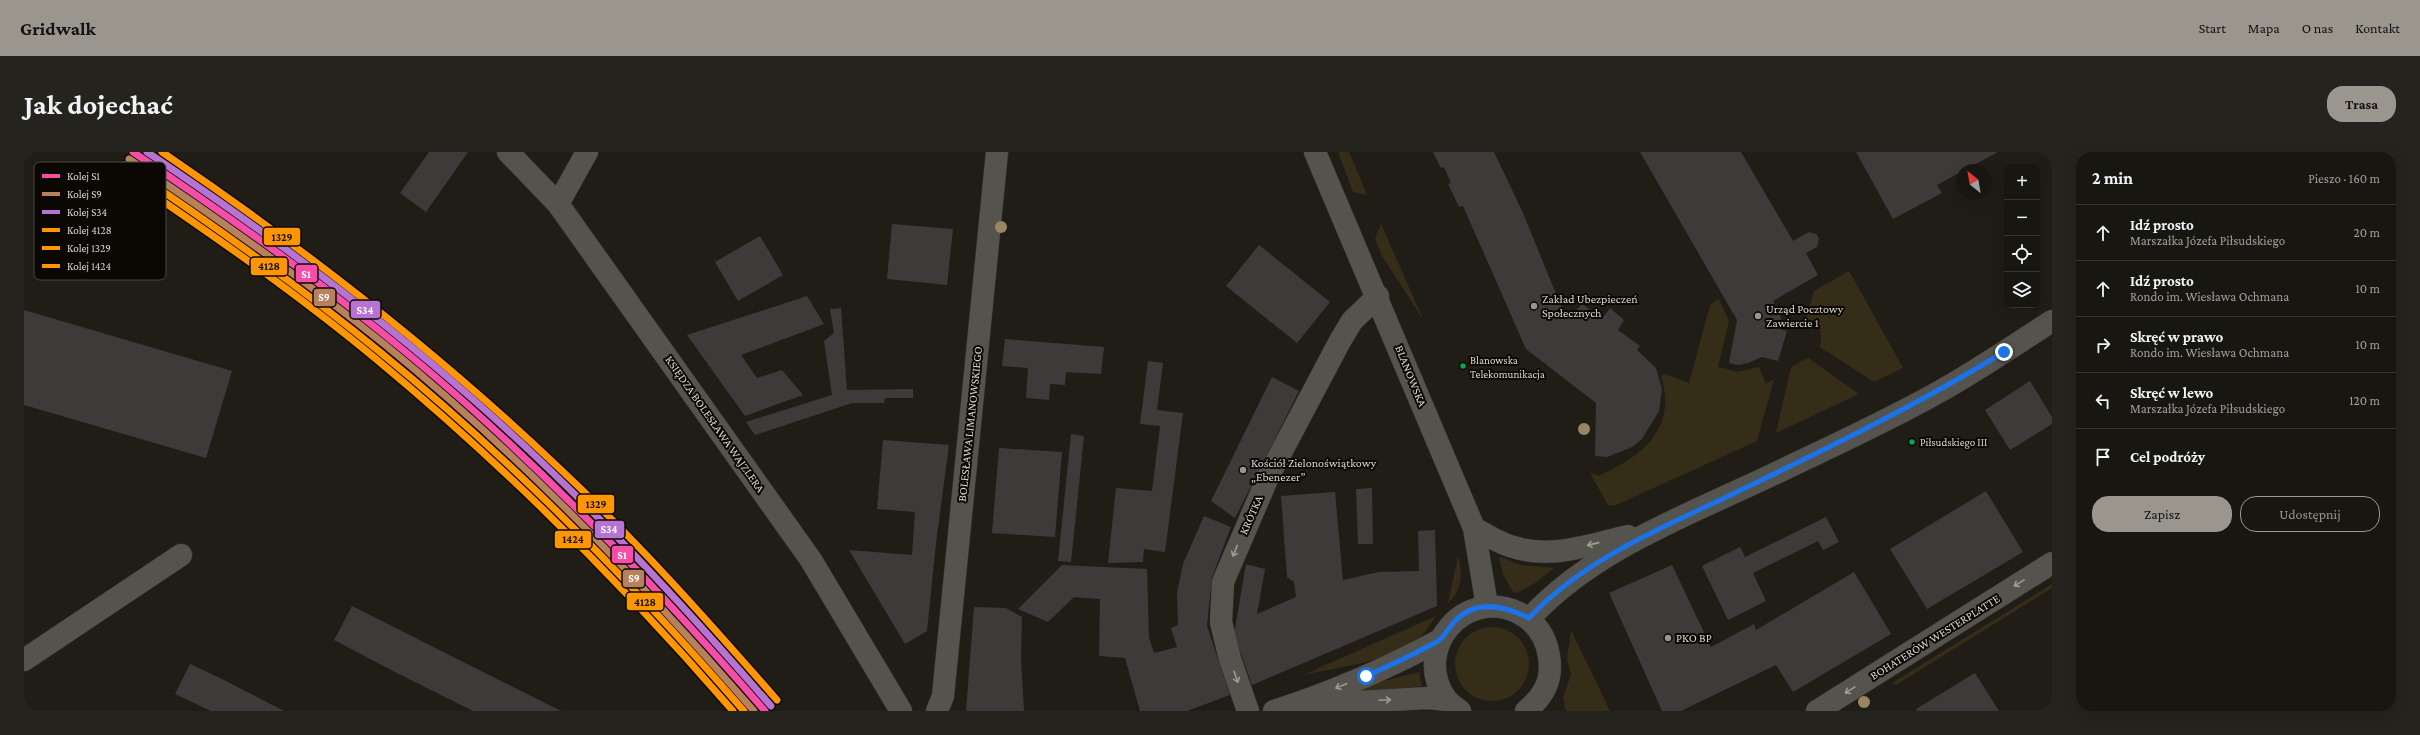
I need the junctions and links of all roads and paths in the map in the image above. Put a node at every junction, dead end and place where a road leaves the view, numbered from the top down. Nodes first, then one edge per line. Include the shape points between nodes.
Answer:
1 (508, 152) edge
2 (587, 152) edge
3 (997, 152) edge
4 (1315, 152) edge
5 (558, 204) junction
6 (1378, 296) junction
7 (2052, 321) edge
8 (1474, 528) junction
9 (1658, 529) junction
10 (181, 555) dead end
11 (2052, 563) edge
12 (1487, 606) junction
13 (1529, 618) junction
14 (1440, 640) junction
15 (24, 660) edge
16 (1547, 689) junction
17 (940, 704) edge
18 (1453, 705) edge
19 (1282, 708) edge
20 (901, 711) edge
21 (1248, 711) edge
22 (1526, 711) edge
23 (1552, 711) edge
24 (1817, 711) edge

1 - 5 street, KSIĘDZA BOLESŁAWA WAJZLERA
2 - 5 street
3 - 17 street, BOLESŁAWA LIMANOWSKIEGO
4 - 6 street, BLANOWSKA
5 - 20 street, KSIĘDZA BOLESŁAWA WAJZLERA via 811,560
6 - 8 street, BLANOWSKA
6 -> 21 street, KRÓTKA via 1352,321 1268,477 1228,566 1220,601 1221,622
7 - 9 street via 1944,389 1890,418
9 -> 8 street via 1551,553 1536,553 1509,546
8 - 12 street, BLANOWSKA
9 - 13 street via 1608,555 1572,579
10 - 15 street
11 -> 24 street, BOHATERÓW WESTERPLATTE
12 - 13 street via 1509,608
12 - 14 street via 1473,609 1457,618
13 - 16 street via 1542,633 1547,646 1550,664
14 - 18 street via 1435,653 1435,667 1440,686
14 -> 19 street via 1399,662
16 - 22 street
16 - 23 street
19 -> 18 street via 1426,698

